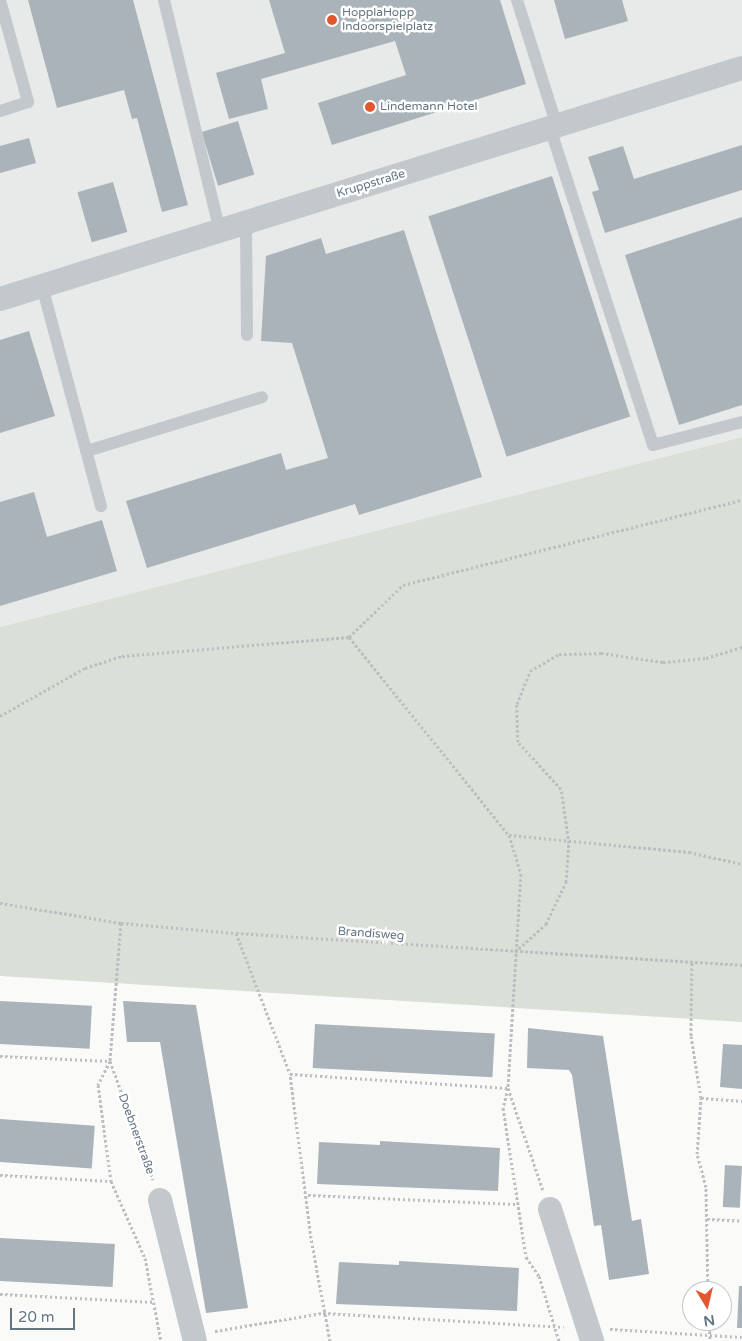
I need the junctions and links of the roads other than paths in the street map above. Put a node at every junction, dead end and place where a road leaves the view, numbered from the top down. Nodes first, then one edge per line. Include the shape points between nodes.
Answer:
1 (0, 0) edge
2 (164, 0) edge
3 (517, 0) edge
4 (742, 68) edge
5 (0, 111) edge
6 (554, 127) junction
7 (246, 223) junction
8 (220, 231) junction
9 (42, 286) junction
10 (0, 300) edge
11 (247, 335) dead end
12 (262, 397) dead end
13 (742, 422) edge
14 (86, 451) junction
15 (102, 506) dead end
16 (160, 1200) road end
17 (550, 1209) road end
18 (590, 1334) edge
19 (194, 1338) edge

1 - 5 lane via 28,102
2 - 8 lane
3 - 6 lane
4 - 6 street, Kruppstraße
6 - 7 street, Kruppstraße
6 - 13 lane via 653,445
7 - 8 street, Kruppstraße
7 - 11 lane
8 - 9 street, Kruppstraße
9 - 10 street, Kruppstraße
9 - 14 lane
12 - 14 lane
14 - 15 lane
16 - 19 street
17 - 18 street

